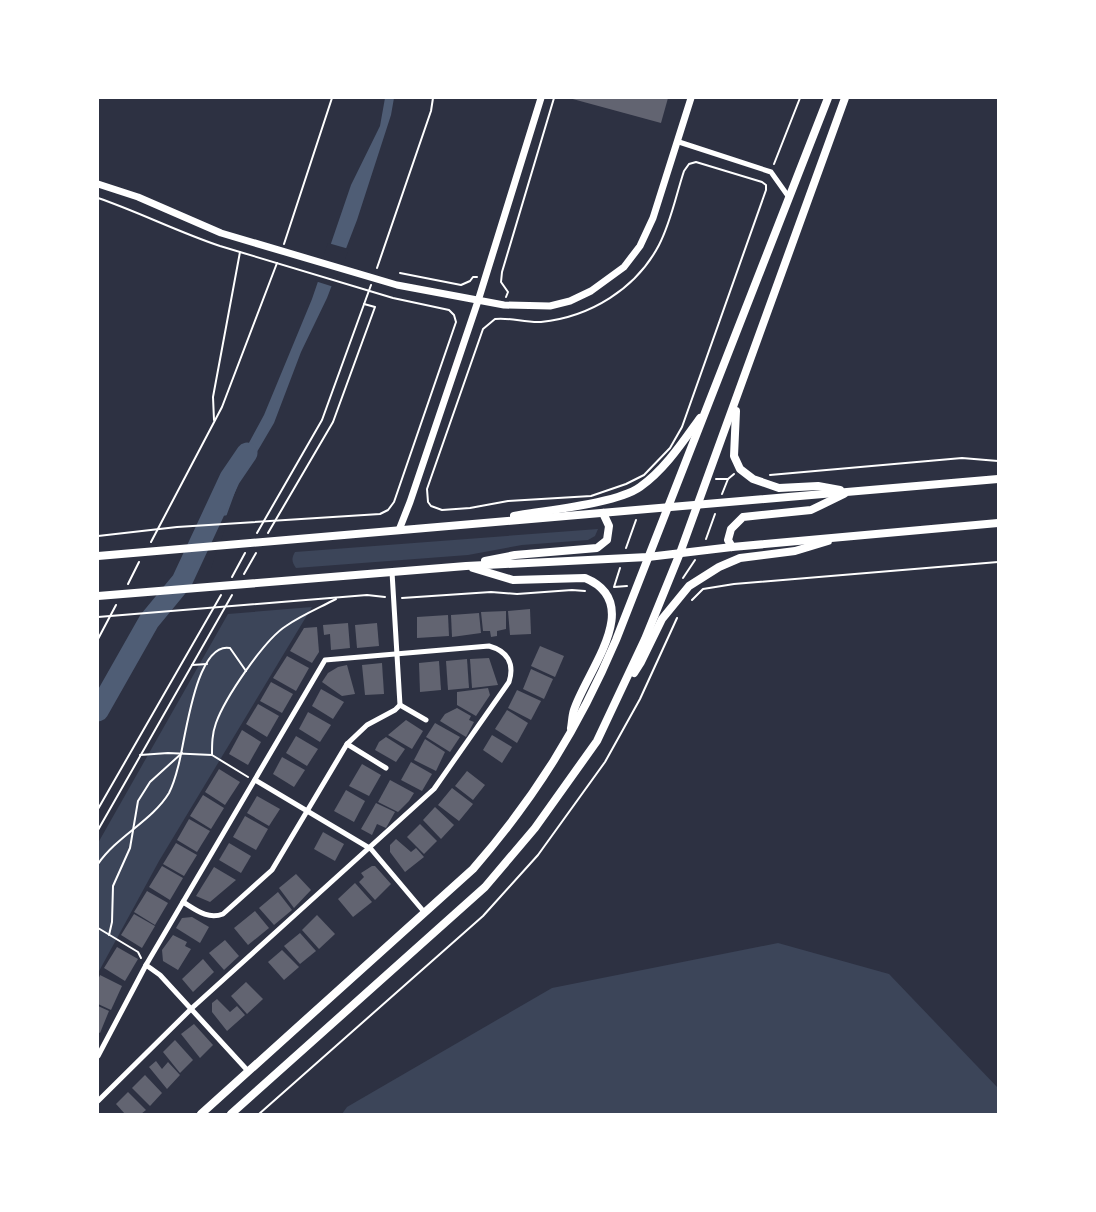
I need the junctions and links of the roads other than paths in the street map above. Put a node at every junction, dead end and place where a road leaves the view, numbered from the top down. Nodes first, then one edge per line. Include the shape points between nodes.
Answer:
1 (541, 98) edge
2 (691, 98) edge
3 (828, 98) edge
4 (845, 98) edge
5 (679, 142) junction
6 (98, 184) edge
7 (788, 195) junction
8 (478, 301) junction
9 (738, 396) junction
10 (708, 407) junction
11 (999, 479) edge
12 (850, 491) junction
13 (697, 505) junction
14 (666, 507) junction
15 (603, 513) junction
16 (999, 523) edge
17 (473, 524) junction
18 (399, 530) junction
19 (844, 537) junction
20 (732, 547) junction
21 (680, 553) junction
22 (102, 555) edge
23 (648, 557) junction
24 (466, 566) junction
25 (392, 572) junction
26 (98, 596) edge
27 (397, 654) junction
28 (622, 689) junction
29 (400, 705) junction
30 (426, 720) dead end
31 (570, 735) junction
32 (347, 744) junction
33 (386, 768) dead end
34 (255, 780) junction
35 (307, 811) junction
36 (370, 849) junction
37 (183, 902) junction
38 (425, 913) junction
39 (146, 965) junction
40 (192, 1008) junction
41 (98, 1056) edge
42 (248, 1071) junction
43 (98, 1101) edge
44 (201, 1114) edge
45 (231, 1114) edge

1 - 8 street
2 - 5 street
3 - 7 main road
4 - 9 main road
5 - 7 street via 771,172
5 - 8 street via 640,246 608,280 570,301 550,306 504,306
6 - 8 street via 259,245 397,285
7 - 10 main road
8 - 18 street
9 - 12 main road via 734,456 740,469 753,479 778,488 818,486
9 - 13 main road
10 - 14 main road
10 - 17 main road via 663,467 637,489 602,501
11 - 12 main road
12 - 13 main road
12 - 20 main road via 811,510 743,517 731,528 728,540
13 - 14 main road
13 - 21 main road
14 - 15 main road
14 - 23 main road
15 - 17 main road
15 - 24 main road via 609,526 608,540 597,548 515,555
16 - 19 main road
17 - 18 main road
18 - 22 main road
19 - 20 main road
19 - 28 main road via 795,551 740,558 689,586 662,619 641,662
20 - 21 main road
21 - 23 main road
21 - 28 main road
23 - 24 main road
23 - 31 main road via 602,672
24 - 25 main road
24 - 31 main road via 513,580 585,578 605,591 612,624 574,709
25 - 26 main road
25 - 27 street
27 - 29 street
27 - 34 street via 325,660
27 - 36 street via 489,646 508,656 512,674 435,789
28 - 45 main road via 597,741 535,828 485,887
29 - 30 street
29 - 32 street via 367,725
31 - 38 main road via 530,800 504,833 473,869
32 - 33 street
32 - 35 street
34 - 35 street
34 - 37 street
35 - 36 street
35 - 37 street via 273,870 223,914 208,916
36 - 38 street
36 - 40 street
37 - 39 street
38 - 42 main road
39 - 40 street
39 - 41 street
40 - 42 street
40 - 43 street
42 - 44 main road

